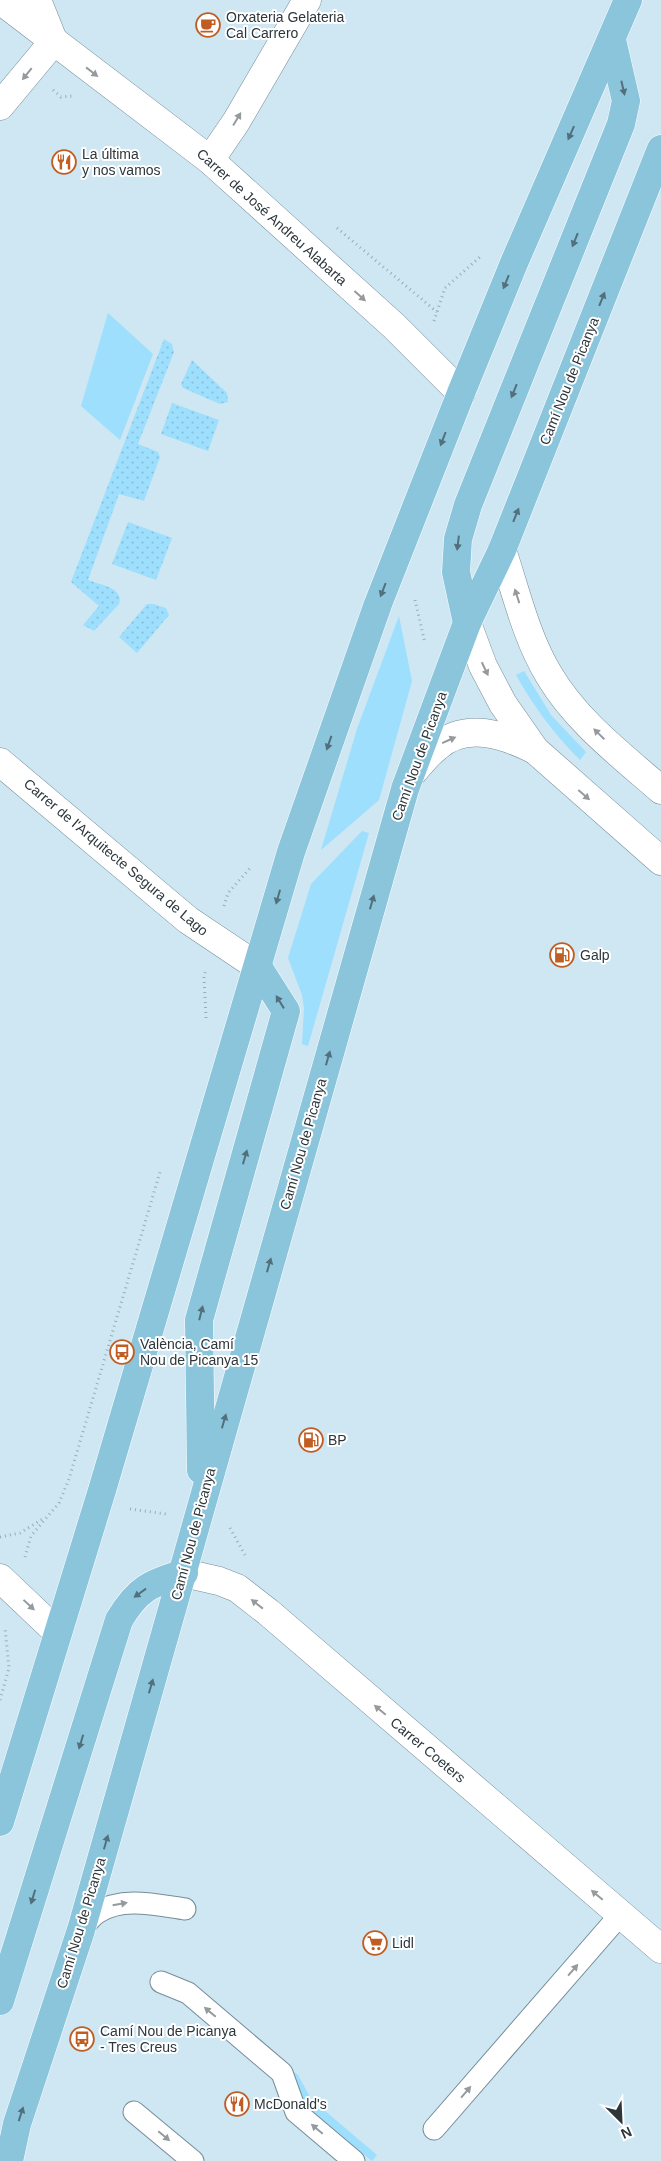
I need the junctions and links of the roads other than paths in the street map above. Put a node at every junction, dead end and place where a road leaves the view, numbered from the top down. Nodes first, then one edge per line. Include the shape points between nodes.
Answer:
1 (0, 0) edge
2 (37, 0) edge
3 (307, 0) edge
4 (628, 0) edge
5 (612, 40) junction
6 (54, 41) junction
7 (0, 106) edge
8 (661, 150) edge
9 (210, 160) junction
10 (461, 393) junction
11 (502, 550) junction
12 (467, 623) junction
13 (535, 750) junction
14 (0, 762) edge
15 (413, 772) junction
16 (661, 790) edge
17 (661, 861) edge
18 (258, 967) junction
19 (199, 1510) junction
20 (11, 1571) edge
21 (184, 1572) junction
22 (58, 1632) junction
23 (0, 1822) edge
24 (185, 1909) dead end
25 (620, 1915) junction
26 (81, 1930) junction
27 (661, 1949) edge
28 (161, 1982) dead end
29 (0, 2001) edge
30 (134, 2112) dead end
31 (434, 2129) dead end
32 (9, 2161) edge
33 (193, 2161) edge
34 (354, 2161) edge

1 - 6 street, Carrer de José Andreu Alabarta
2 - 6 street
9 -> 3 street via 236,122
4 - 5 main road
5 -> 10 main road
5 -> 12 main road via 626,101 621,124 468,505 458,539 456,572
6 -> 7 street
6 -> 9 street, Carrer de José Andreu Alabarta
11 -> 8 main road, Camí Nou de Picanya
9 -> 10 street, Carrer de José Andreu Alabarta via 394,326
10 -> 18 main road via 378,604 291,852
11 - 12 main road, Camí Nou de Picanya
16 -> 11 street via 574,711 549,675 529,633
12 -> 13 street via 483,666 503,704
12 - 15 main road, Camí Nou de Picanya
15 -> 13 street via 438,746 464,734 481,732 500,736
13 -> 17 street
14 - 18 street, Carrer de l'Arquitecte Segura de Lago via 188,920
19 -> 15 main road, Camí Nou de Picanya via 390,838
19 -> 18 main road via 199,1320 286,1011
18 - 22 main road
19 - 21 main road, Camí Nou de Picanya
20 -> 22 street
25 -> 21 street, Carrer Coeters via 268,1612 237,1588
26 -> 21 main road, Camí Nou de Picanya
21 -> 29 main road via 154,1583 131,1600 119,1620
22 - 23 main road
26 -> 24 lane via 109,1906 129,1903
25 - 27 street, Carrer Coeters
31 -> 25 lane
32 -> 26 main road, Camí Nou de Picanya via 17,2124
34 -> 28 lane via 296,2112 282,2073 188,1993
30 -> 33 lane

